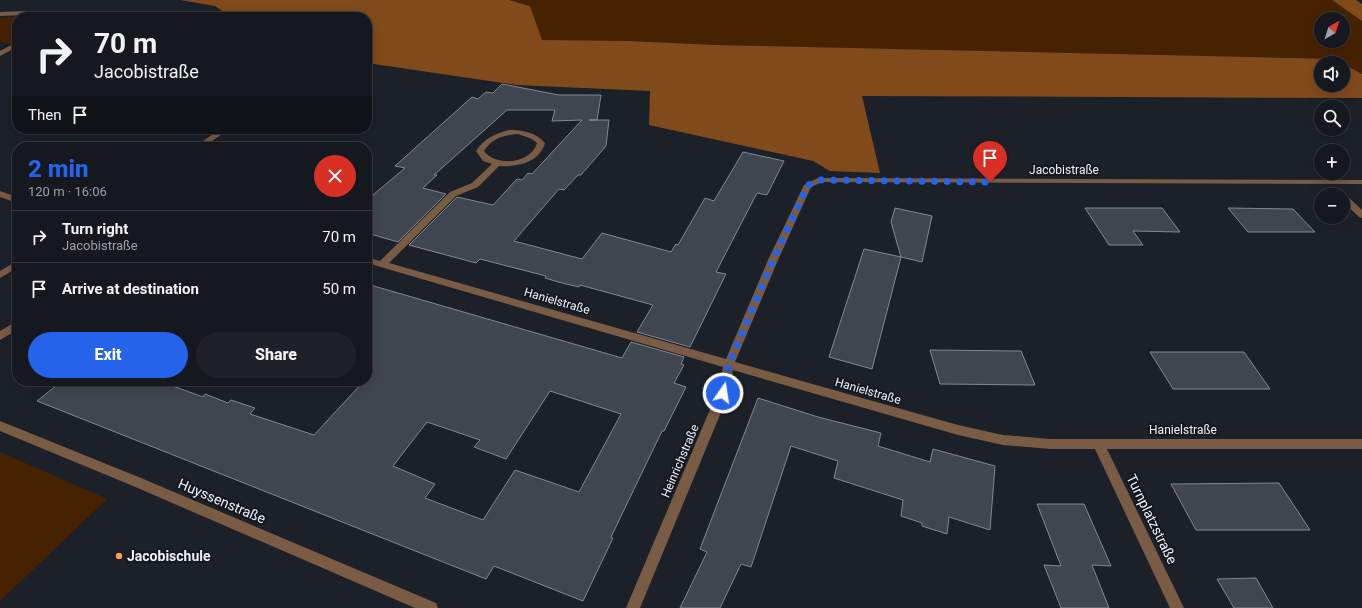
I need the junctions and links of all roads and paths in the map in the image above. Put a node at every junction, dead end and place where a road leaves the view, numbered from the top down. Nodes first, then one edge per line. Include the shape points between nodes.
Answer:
1 (0, 14) edge
2 (12, 14) edge
3 (12, 47) edge
4 (0, 54) edge
5 (218, 134) edge
6 (206, 142) edge
7 (497, 163) junction
8 (1328, 182) junction
9 (1362, 182) edge
10 (1334, 188) edge
11 (804, 190) joint
12 (0, 194) edge
13 (12, 198) edge
14 (1350, 204) edge
15 (1362, 215) edge
16 (372, 262) edge
17 (381, 265) junction
18 (12, 267) edge
19 (0, 275) edge
20 (12, 328) edge
21 (0, 336) edge
22 (729, 364) junction
23 (0, 426) edge
24 (1098, 443) junction
25 (1362, 444) edge
26 (431, 608) edge
27 (633, 608) edge
28 (1178, 608) edge

1 - 2 street
3 - 4 street
5 - 6 street
7 - 7 street via 510,164 527,160 538,151 541,143 525,134 512,132 495,136 482,146 480,151 486,159
7 - 17 street via 475,185 453,194
8 - 9 street, Jacobistraße
8 - 10 street
8 - 11 street, Jacobistraße via 821,180 808,185
11 - 22 street, Heinrichstraße
12 - 13 street
14 - 15 street
16 - 17 street, Hanielstraße
17 - 22 street, Hanielstraße
18 - 19 street
20 - 21 street
22 - 24 street, Hanielstraße via 958,430 1003,440 1050,444
22 - 27 street, Heinrichstraße via 723,393
23 - 26 street, Huyssenstraße
24 - 25 street, Hanielstraße
24 - 28 street, Turnplatzstraße

